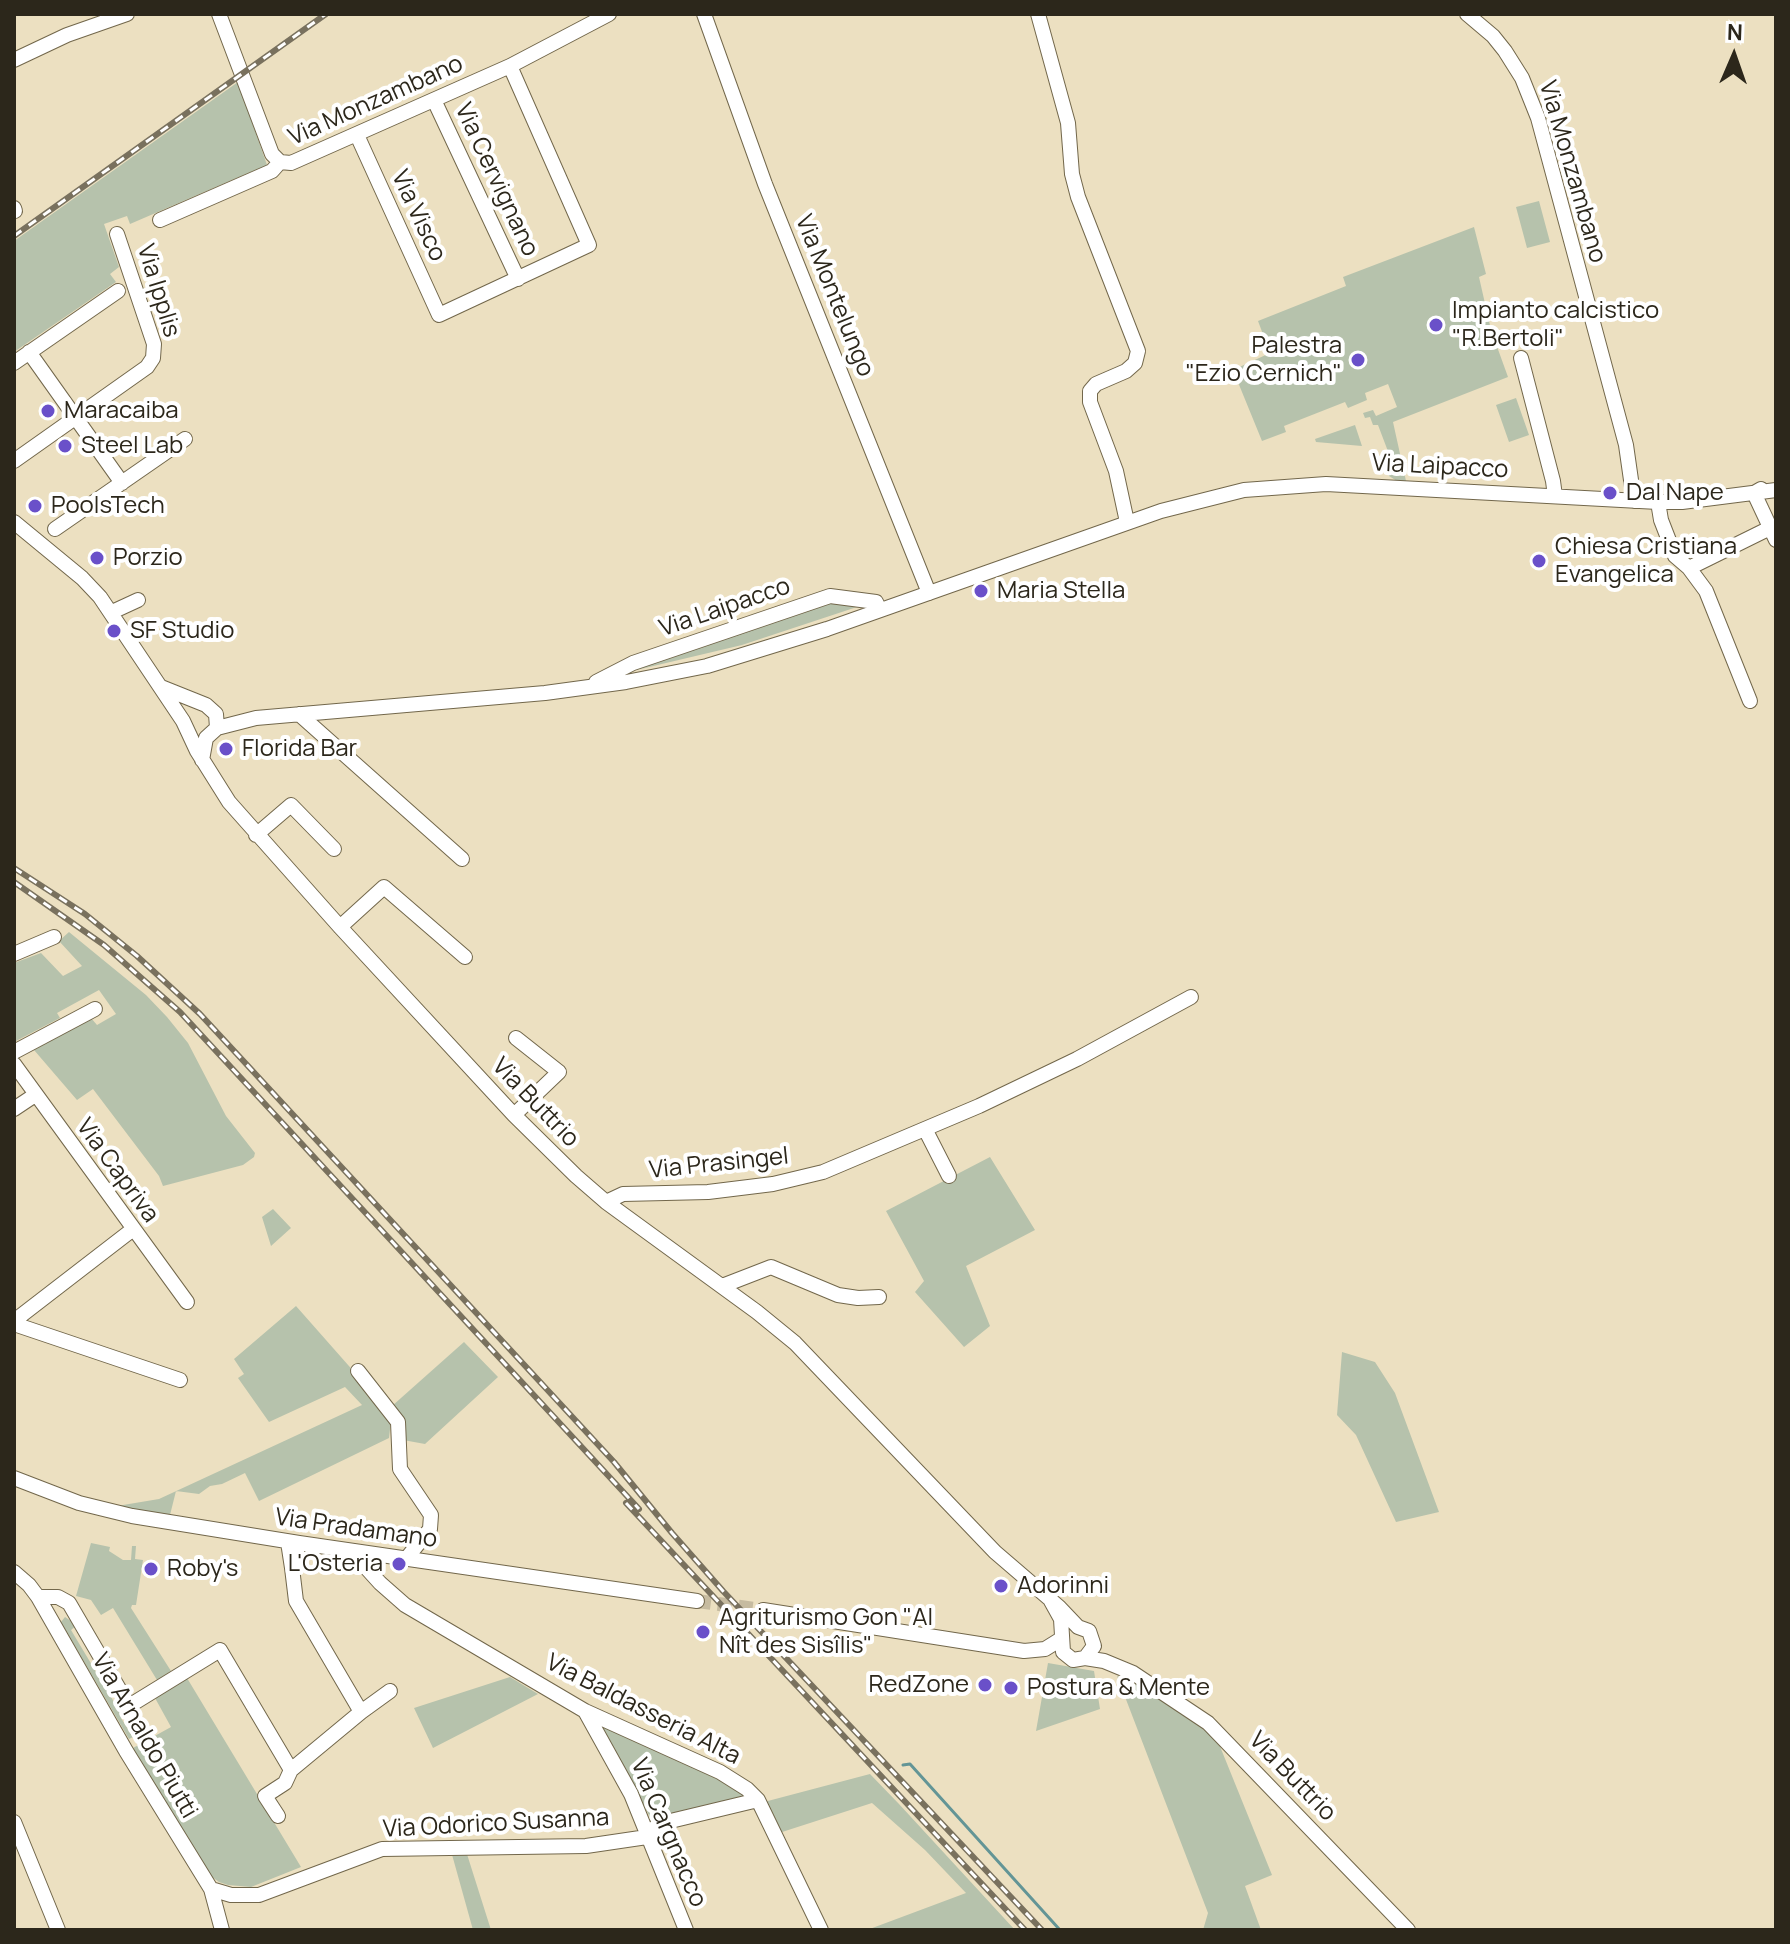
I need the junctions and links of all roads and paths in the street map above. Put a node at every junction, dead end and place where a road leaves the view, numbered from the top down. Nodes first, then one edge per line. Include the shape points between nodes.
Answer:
1 (127, 14) edge
2 (219, 14) edge
3 (609, 14) edge
4 (704, 14) edge
5 (1038, 14) edge
6 (1467, 14) edge
7 (14, 60) edge
8 (510, 66) junction
9 (434, 100) junction
10 (357, 135) junction
11 (280, 162) junction
12 (160, 220) dead end
13 (117, 234) dead end
14 (518, 279) junction
15 (118, 291) dead end
16 (29, 352) junction
17 (1521, 358) dead end
18 (14, 363) edge
19 (74, 418) junction
20 (185, 439) dead end
21 (14, 461) edge
22 (1776, 481) edge
23 (122, 483) junction
24 (1776, 490) edge
25 (1754, 493) junction
26 (1555, 496) junction
27 (1634, 501) junction
28 (1658, 502) junction
29 (14, 522) edge
30 (1127, 522) junction
31 (55, 529) dead end
32 (1773, 534) edge
33 (1689, 568) junction
34 (929, 593) junction
35 (138, 600) dead end
36 (880, 610) junction
37 (112, 612) junction
38 (158, 686) junction
39 (585, 688) junction
40 (1750, 701) dead end
41 (208, 708) junction
42 (299, 714) junction
43 (256, 718) junction
44 (186, 728) junction
45 (212, 733) junction
46 (202, 761) junction
47 (256, 835) junction
48 (334, 849) dead end
49 (462, 859) dead end
50 (340, 927) junction
51 (54, 937) dead end
52 (14, 954) edge
53 (465, 957) dead end
54 (1191, 997) dead end
55 (95, 1009) dead end
56 (516, 1038) dead end
57 (14, 1052) edge
58 (14, 1064) edge
59 (35, 1095) junction
60 (14, 1109) edge
61 (514, 1115) junction
62 (925, 1129) junction
63 (949, 1176) dead end
64 (606, 1202) junction
65 (132, 1230) junction
66 (722, 1286) junction
67 (879, 1297) dead end
68 (187, 1302) dead end
69 (14, 1322) edge
70 (358, 1371) dead end
71 (180, 1380) dead end
72 (14, 1478) edge
73 (294, 1543) junction
74 (351, 1551) junction
75 (406, 1559) junction
76 (14, 1572) edge
77 (697, 1601) tunnel mouth
78 (1051, 1601) junction
79 (41, 1603) junction
80 (763, 1610) tunnel mouth
81 (1078, 1627) junction
82 (1062, 1638) junction
83 (1093, 1638) junction
84 (1024, 1651) junction
85 (1069, 1658) junction
86 (1085, 1658) junction
87 (1130, 1671) junction
88 (390, 1691) dead end
89 (585, 1711) junction
90 (361, 1712) junction
91 (291, 1770) junction
92 (758, 1800) junction
93 (278, 1816) dead end
94 (14, 1822) edge
95 (647, 1837) junction
96 (211, 1889) junction
97 (58, 1930) edge
98 (222, 1930) edge
99 (686, 1930) edge
100 (821, 1930) edge
101 (1408, 1930) edge

1 - 7 street
2 - 11 street via 272,154
3 - 8 street, Via Monzambano
4 - 34 street, Via Montelungo via 765,184
5 - 30 street via 1068,123 1078,197 1138,351 1126,371 1090,391
6 - 27 street, Via Monzambano via 1505,51 1538,118 1626,445
8 - 9 street, Via Monzambano
8 - 14 street via 589,245
9 - 10 street, Via Monzambano
9 - 14 street, Via Cervignano
10 - 11 street, Via Monzambano via 291,163
10 - 14 street, Via Visco via 439,315
11 - 12 street, Via Monzambano via 272,171
13 - 19 street, Via Ipplis via 155,353 147,367
15 - 16 street, Via Ipplis
16 - 18 street, Via Ipplis
16 - 19 street
17 - 26 street
19 - 21 street, Via Ipplis
19 - 23 street
20 - 23 street
22 - 25 street, Via Laipacco
23 - 31 street
24 - 25 street, Via Laipacco
25 - 28 street, Via Laipacco
25 - 32 street
26 - 27 street, Via Laipacco
26 - 30 street, Via Laipacco via 1283,485 1207,497
27 - 28 street, Via Laipacco
28 - 33 street via 1666,538
29 - 37 street, Via Buttrio via 82,578
30 - 34 street, Via Laipacco
32 - 33 street
33 - 40 street via 1706,591
34 - 36 street, Via Laipacco
35 - 37 street
36 - 39 street, Via Laipacco via 707,666
36 - 39 street, Via Laipacco via 876,602 830,596 633,663
37 - 38 street, Via Buttrio
38 - 41 street
38 - 44 street, Via Buttrio
39 - 42 street, Via Laipacco
41 - 43 street, Via Laipacco
41 - 44 street via 188,710
41 - 45 street via 218,720
42 - 43 street, Via Laipacco
42 - 49 street
43 - 45 street, Via Laipacco
44 - 45 street via 198,739
44 - 46 street, Via Buttrio
45 - 46 street
46 - 47 street, Via Buttrio
47 - 48 street via 291,805
47 - 50 street, Via Buttrio
50 - 53 street via 384,887
50 - 61 street, Via Buttrio
51 - 52 street
54 - 62 street, Via Prasingel via 1077,1059
55 - 57 street
56 - 61 street via 559,1072
58 - 59 street, Via Capriva
59 - 60 street
59 - 65 street, Via Capriva
61 - 64 street, Via Buttrio
62 - 63 street
62 - 64 street, Via Prasingel via 809,1176 708,1192 623,1194
64 - 66 street, Via Buttrio
65 - 68 street, Via Capriva
65 - 69 street
66 - 67 street via 771,1267 838,1295
66 - 78 street, Via Buttrio via 795,1343 995,1552
69 - 71 street
70 - 75 street via 398,1422 400,1469 431,1515 432,1526
72 - 73 street, Via Pradamano via 103,1510
73 - 74 street, Via Pradamano
73 - 90 street via 296,1601
74 - 75 street, Via Pradamano
74 - 89 street, Via Baldasseria Alta via 405,1605
75 - 77 street, Via Pradamano
76 - 79 street, Via Arnaldo Piutti
78 - 81 street, Via Buttrio
78 - 82 street via 1061,1619
79 - 91 street via 82,1622 129,1706 220,1650
79 - 96 street, Via Arnaldo Piutti
80 - 84 street
81 - 82 street
81 - 83 street, Via Buttrio
82 - 84 street via 1045,1649
82 - 85 street via 1061,1648
83 - 86 street via 1093,1650
83 - 87 street, Via Buttrio
84 - 85 street
85 - 86 street, Via Buttrio
86 - 87 street, Via Buttrio
87 - 101 street, Via Buttrio via 1216,1731
88 - 90 street
89 - 92 street, Via Baldasseria Alta via 720,1772
89 - 95 street, Via Cargnacco via 631,1794
90 - 91 street
91 - 93 street via 285,1783 265,1796
92 - 95 street via 658,1824
92 - 100 street, Via Baldasseria Alta
94 - 97 street
95 - 96 street, Via Odorico Susanna via 586,1846 382,1849 259,1895
95 - 99 street, Via Cargnacco
96 - 98 street, Via Arnaldo Piutti

